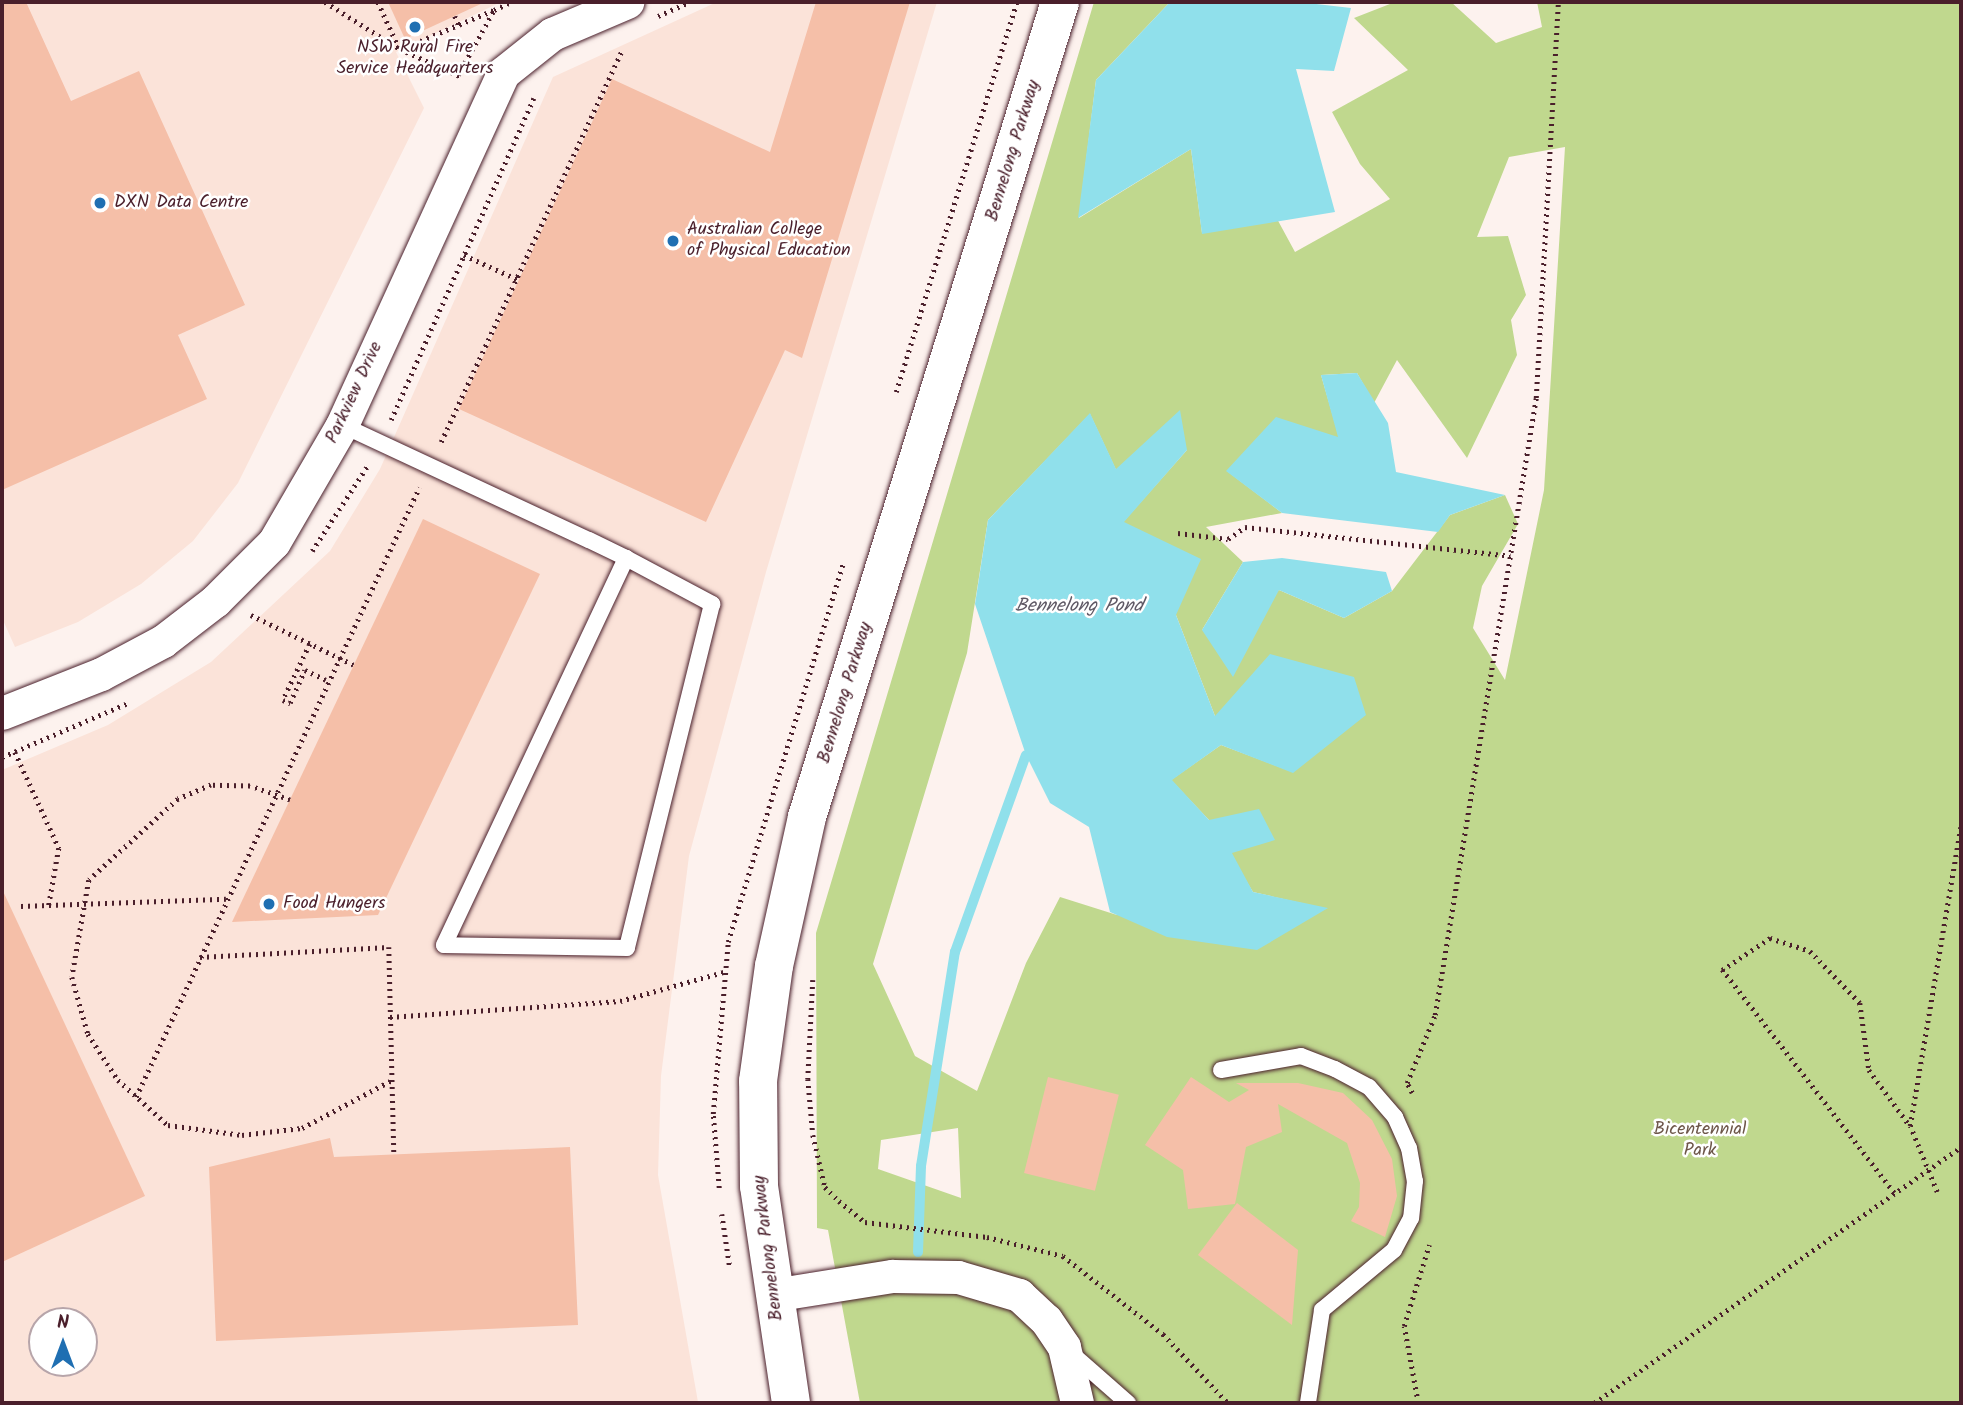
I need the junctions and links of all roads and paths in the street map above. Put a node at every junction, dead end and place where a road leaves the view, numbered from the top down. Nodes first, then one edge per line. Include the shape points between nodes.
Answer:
1 (325, 2) edge
2 (378, 2) edge
3 (510, 2) edge
4 (626, 2) edge
5 (1060, 2) edge
6 (1558, 2) edge
7 (494, 9) junction
8 (455, 16) dead end
9 (459, 26) junction
10 (400, 49) junction
11 (622, 49) dead end
12 (458, 75) junction
13 (474, 83) dead end
14 (464, 255) dead end
15 (517, 280) junction
16 (342, 425) junction
17 (443, 436) dead end
18 (421, 484) dead end
19 (1178, 533) dead end
20 (1510, 556) junction
21 (626, 558) junction
22 (251, 615) dead end
23 (310, 643) junction
24 (338, 657) junction
25 (354, 665) dead end
26 (326, 680) junction
27 (2, 713) edge
28 (15, 752) dead end
29 (272, 794) junction
30 (290, 800) dead end
31 (1961, 825) edge
32 (226, 899) junction
33 (82, 904) junction
34 (48, 905) junction
35 (21, 906) dead end
36 (200, 957) junction
37 (814, 969) dead end
38 (724, 972) dead end
39 (390, 1017) junction
40 (1221, 1070) dead end
41 (392, 1080) junction
42 (1407, 1083) dead end
43 (136, 1097) junction
44 (1910, 1126) junction
45 (1961, 1147) edge
46 (394, 1155) dead end
47 (1926, 1172) junction
48 (1937, 1192) dead end
49 (1894, 1193) junction
50 (773, 1295) junction
51 (1064, 1347) junction
52 (790, 1403) edge
53 (1077, 1403) edge
54 (1128, 1403) edge
55 (1228, 1403) edge
56 (1308, 1403) edge
57 (1594, 1403) edge

1 - 10 path
2 - 10 path
3 - 7 path
4 - 16 street, Parkview Drive via 552,34 503,73
5 - 50 street, Bennelong Parkway via 807,817 780,939 758,1081 760,1185
6 - 20 path via 1536,398
7 - 9 path
7 - 12 path
8 - 9 path
9 - 10 path
10 - 12 path
11 - 15 path
12 - 13 path
14 - 15 path
15 - 17 path
16 - 21 lane
16 - 27 street, Parkview Drive via 274,542 215,601 163,640 101,674
18 - 24 path
19 - 20 path via 1228,539 1245,527
20 - 42 path via 1435,1015
21 - 21 lane via 614,583 444,944 627,947 712,604
22 - 23 path
23 - 24 path
23 - 26 path via 283,700 290,703 305,670
24 - 25 path
24 - 26 path
26 - 29 path
28 - 34 path via 59,848
29 - 30 path
29 - 32 path
29 - 33 path via 250,786 211,785 178,799 89,880
31 - 44 path
32 - 33 path
32 - 36 path
33 - 34 path
33 - 43 path via 72,977 88,1034 118,1080
34 - 35 path
36 - 39 path via 389,947
36 - 43 path
37 - 55 path via 808,1079 817,1163 825,1187 865,1222 1027,1244 1075,1262 1163,1335
38 - 39 path via 620,1001
39 - 41 path
40 - 56 lane via 1301,1056 1335,1069 1369,1087 1395,1117 1409,1148 1415,1181 1411,1218 1394,1250 1322,1310
41 - 43 path via 302,1128 242,1135 168,1125
41 - 46 path
44 - 47 path
44 - 49 path via 1868,1070 1860,1003 1810,951 1770,938 1721,970
45 - 47 path
47 - 48 path
47 - 49 path
49 - 57 path
50 - 51 street via 892,1276 958,1277 1019,1295
50 - 52 street, Bennelong Parkway
51 - 53 street
51 - 54 lane

